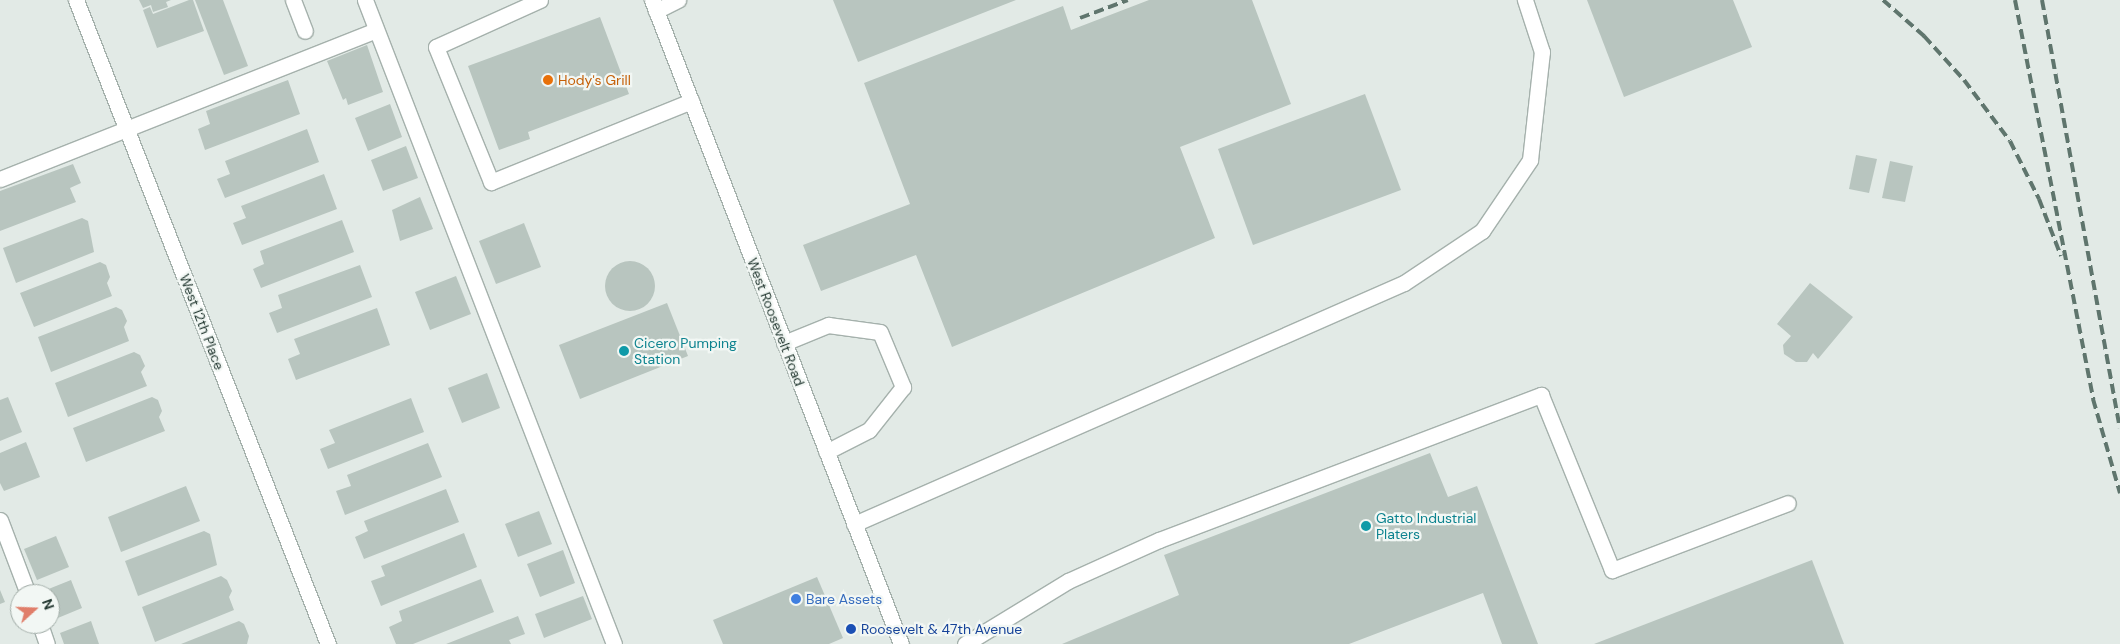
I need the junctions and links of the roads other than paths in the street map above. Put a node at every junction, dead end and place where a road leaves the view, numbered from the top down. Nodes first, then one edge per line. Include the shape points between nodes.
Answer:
1 (76, 0) edge
2 (293, 0) edge
3 (365, 0) edge
4 (540, 0) edge
5 (678, 0) edge
6 (1525, 0) edge
7 (654, 5) edge
8 (376, 30) junction
9 (305, 31) dead end
10 (691, 101) junction
11 (126, 130) junction
12 (0, 179) edge
13 (784, 343) junction
14 (826, 452) junction
15 (1788, 503) dead end
16 (0, 520) edge
17 (854, 524) junction
18 (24, 584) edge
19 (328, 644) edge
20 (614, 644) edge
21 (901, 644) edge
22 (965, 644) edge

1 - 11 street, West 12th Place
2 - 9 street
3 - 8 street
4 - 10 street via 436,47 491,182
5 - 7 street
6 - 17 street via 1542,52 1530,160 1482,231 1404,283
7 - 10 street, West Roosevelt Road
8 - 11 street
8 - 20 street
10 - 13 street, West Roosevelt Road
11 - 12 street
11 - 19 street, West 12th Place
13 - 14 street, West Roosevelt Road
13 - 14 street via 828,325 880,332 903,387 869,430
14 - 17 street, West Roosevelt Road
15 - 22 street via 1612,570 1541,395 1159,540 1068,581
16 - 18 street
17 - 21 street, West Roosevelt Road

